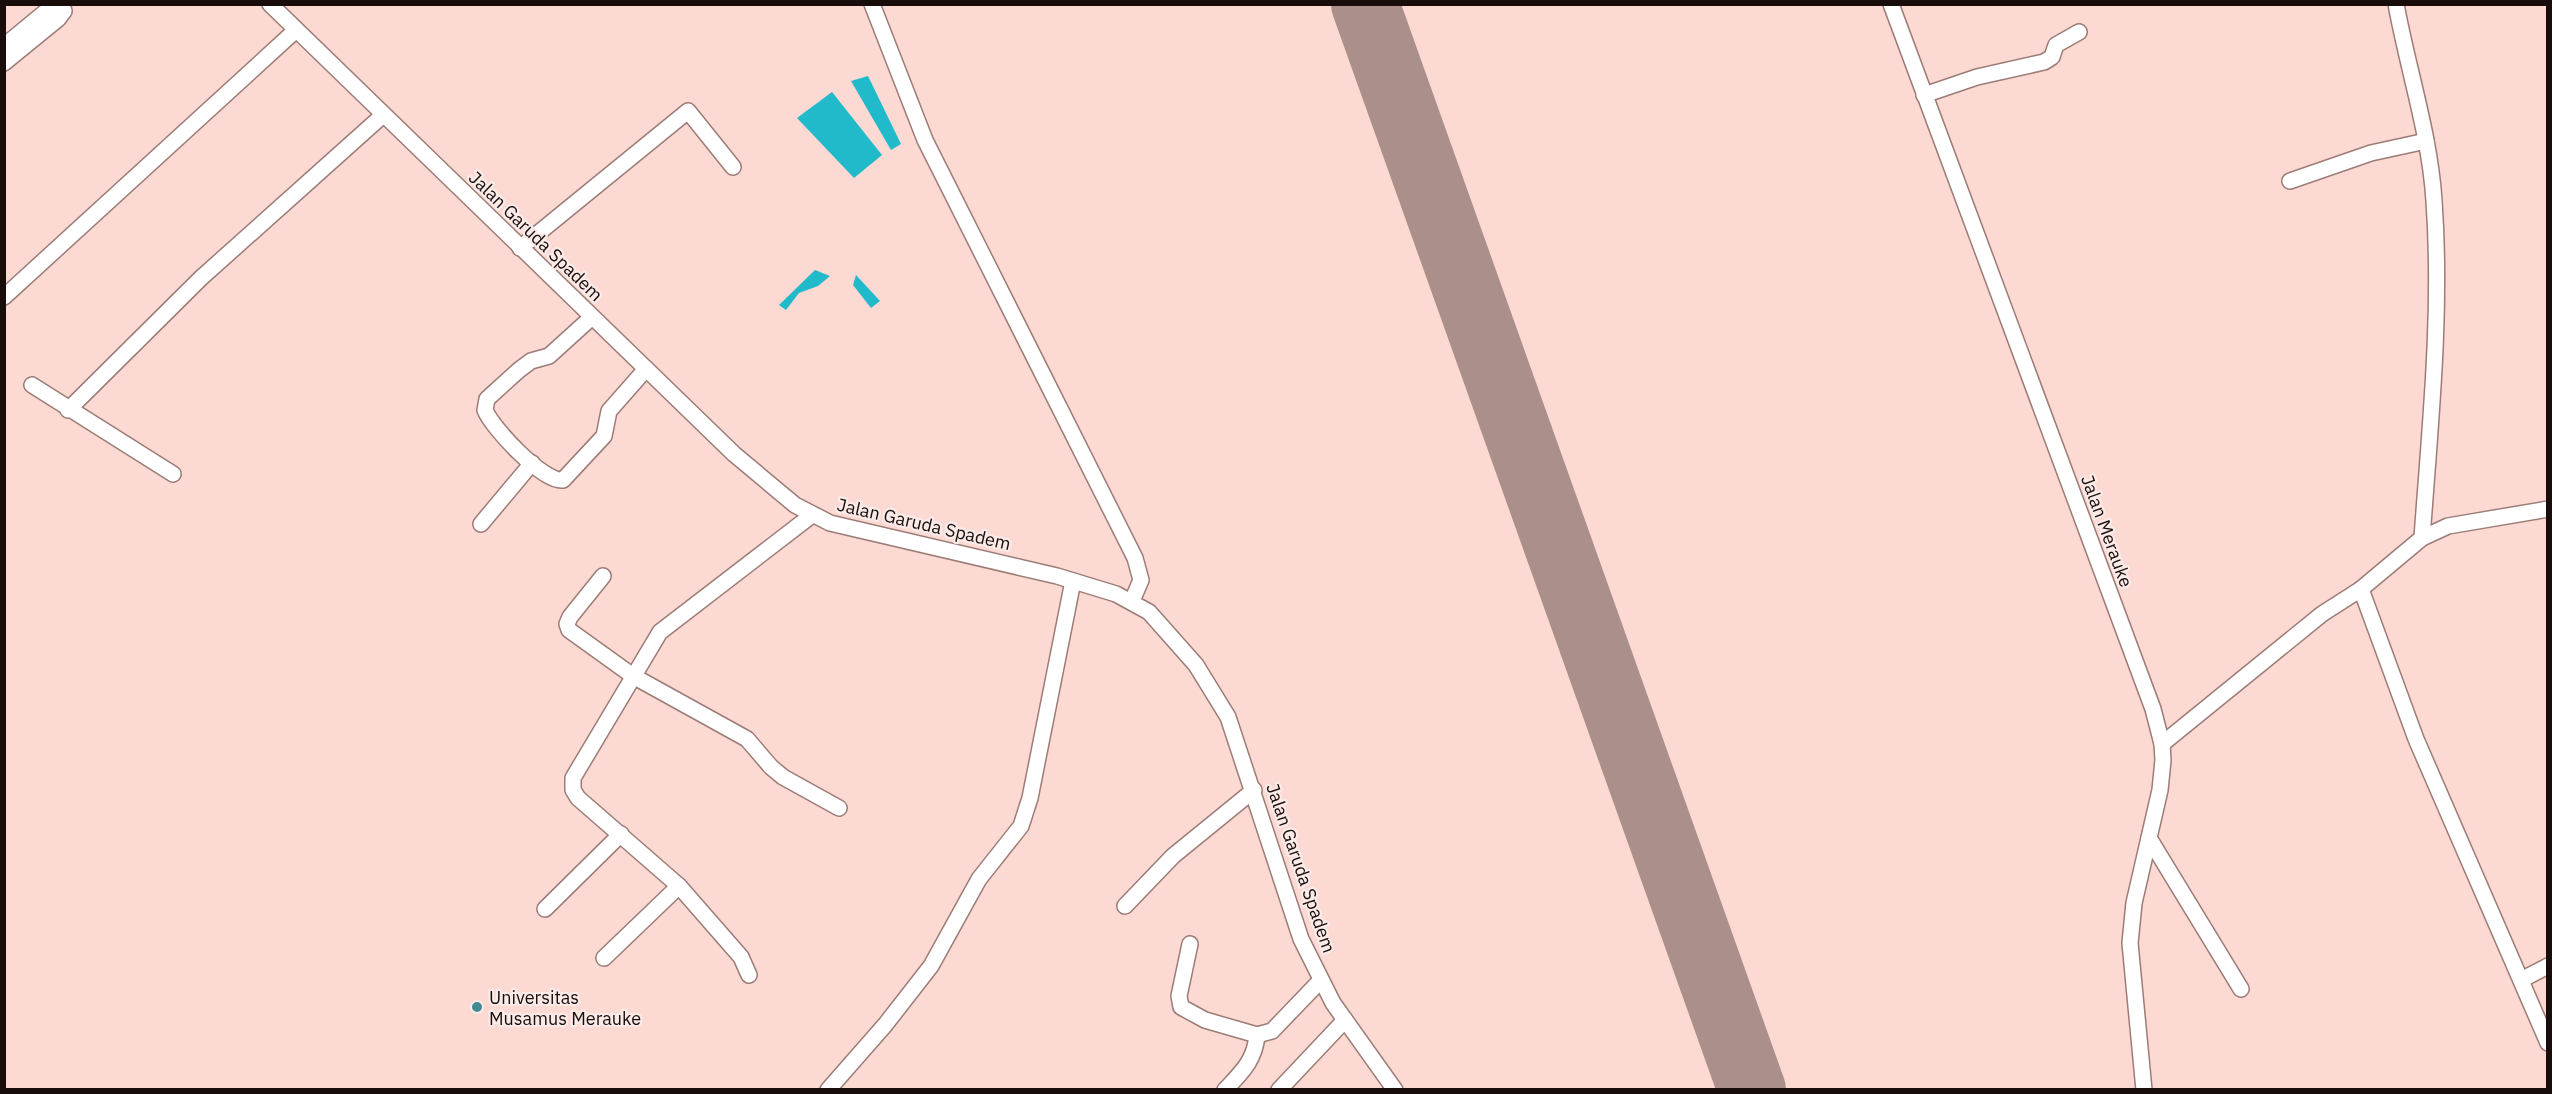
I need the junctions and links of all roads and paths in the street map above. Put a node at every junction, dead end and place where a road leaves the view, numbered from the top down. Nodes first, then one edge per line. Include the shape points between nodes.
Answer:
1 (55, 4) edge
2 (62, 4) edge
3 (270, 4) edge
4 (872, 4) edge
5 (1891, 4) edge
6 (2396, 4) edge
7 (296, 30) junction
8 (2079, 32) dead end
9 (4, 46) edge
10 (4, 63) edge
11 (1924, 94) junction
12 (382, 116) junction
13 (2426, 141) junction
14 (733, 167) dead end
15 (2290, 182) dead end
16 (520, 248) junction
17 (4, 297) edge
18 (591, 316) junction
19 (646, 369) junction
20 (32, 385) dead end
21 (68, 410) junction
22 (532, 463) junction
23 (173, 474) dead end
24 (2547, 509) edge
25 (812, 515) junction
26 (481, 524) dead end
27 (2422, 538) junction
28 (603, 576) dead end
29 (1073, 581) junction
30 (2361, 589) junction
31 (1132, 601) junction
32 (633, 676) junction
33 (2163, 744) junction
34 (1254, 790) junction
35 (839, 808) dead end
36 (621, 834) junction
37 (2149, 838) junction
38 (679, 886) junction
39 (1125, 906) dead end
40 (545, 909) dead end
41 (1190, 944) dead end
42 (604, 958) dead end
43 (2547, 966) edge
44 (749, 975) dead end
45 (1321, 980) junction
46 (2521, 980) junction
47 (2241, 989) dead end
48 (1344, 1020) junction
49 (1257, 1035) junction
50 (2547, 1044) edge
51 (828, 1089) edge
52 (1225, 1089) edge
53 (1280, 1089) edge
54 (1395, 1089) edge
55 (2144, 1089) edge

1 - 9 street
2 - 10 street via 63,13 58,19
3 - 7 street, Jalan Garuda Spadem
4 - 31 street via 925,140 1135,558 1141,580
5 - 11 street, Jalan Merauke
6 - 13 street
7 - 12 street, Jalan Garuda Spadem
7 - 17 street
8 - 11 street via 2056,45 2052,57 2044,62
11 - 33 street, Jalan Merauke
12 - 16 street, Jalan Garuda Spadem
12 - 21 street via 201,278
13 - 15 street via 2371,153
13 - 27 street via 2434,201 2436,275
14 - 16 street via 688,111
16 - 18 street, Jalan Garuda Spadem
18 - 19 street, Jalan Garuda Spadem
18 - 22 street via 549,356 527,364 487,399 485,410 493,426
19 - 22 street via 609,411 604,436 563,480 556,482
19 - 25 street, Jalan Garuda Spadem via 742,461
20 - 21 street
21 - 23 street
22 - 26 street
24 - 27 street via 2448,526
25 - 29 street, Jalan Garuda Spadem via 830,524
25 - 32 street via 671,621 651,643
27 - 30 street
28 - 32 street via 570,617 567,627
29 - 31 street, Jalan Garuda Spadem
29 - 51 street via 1021,826 979,879 925,974
30 - 33 street via 2322,614
30 - 46 street via 2409,721
31 - 34 street, Jalan Garuda Spadem via 1166,628 1210,685 1228,717
32 - 35 street via 747,739 783,777
32 - 36 street via 575,772 573,784 578,798
33 - 37 street, Jalan Merauke via 2160,790
34 - 39 street via 1173,856
34 - 45 street, Jalan Garuda Spadem via 1298,929
36 - 38 street
36 - 40 street
37 - 47 street
37 - 55 street, Jalan Merauke via 2134,903 2130,943
38 - 42 street
38 - 44 street via 741,957
41 - 49 street via 1180,1007 1205,1020
43 - 46 street
45 - 48 street, Jalan Garuda Spadem
45 - 49 street via 1272,1032
46 - 50 street
48 - 53 street
48 - 54 street, Jalan Garuda Spadem
49 - 52 street via 1249,1064

